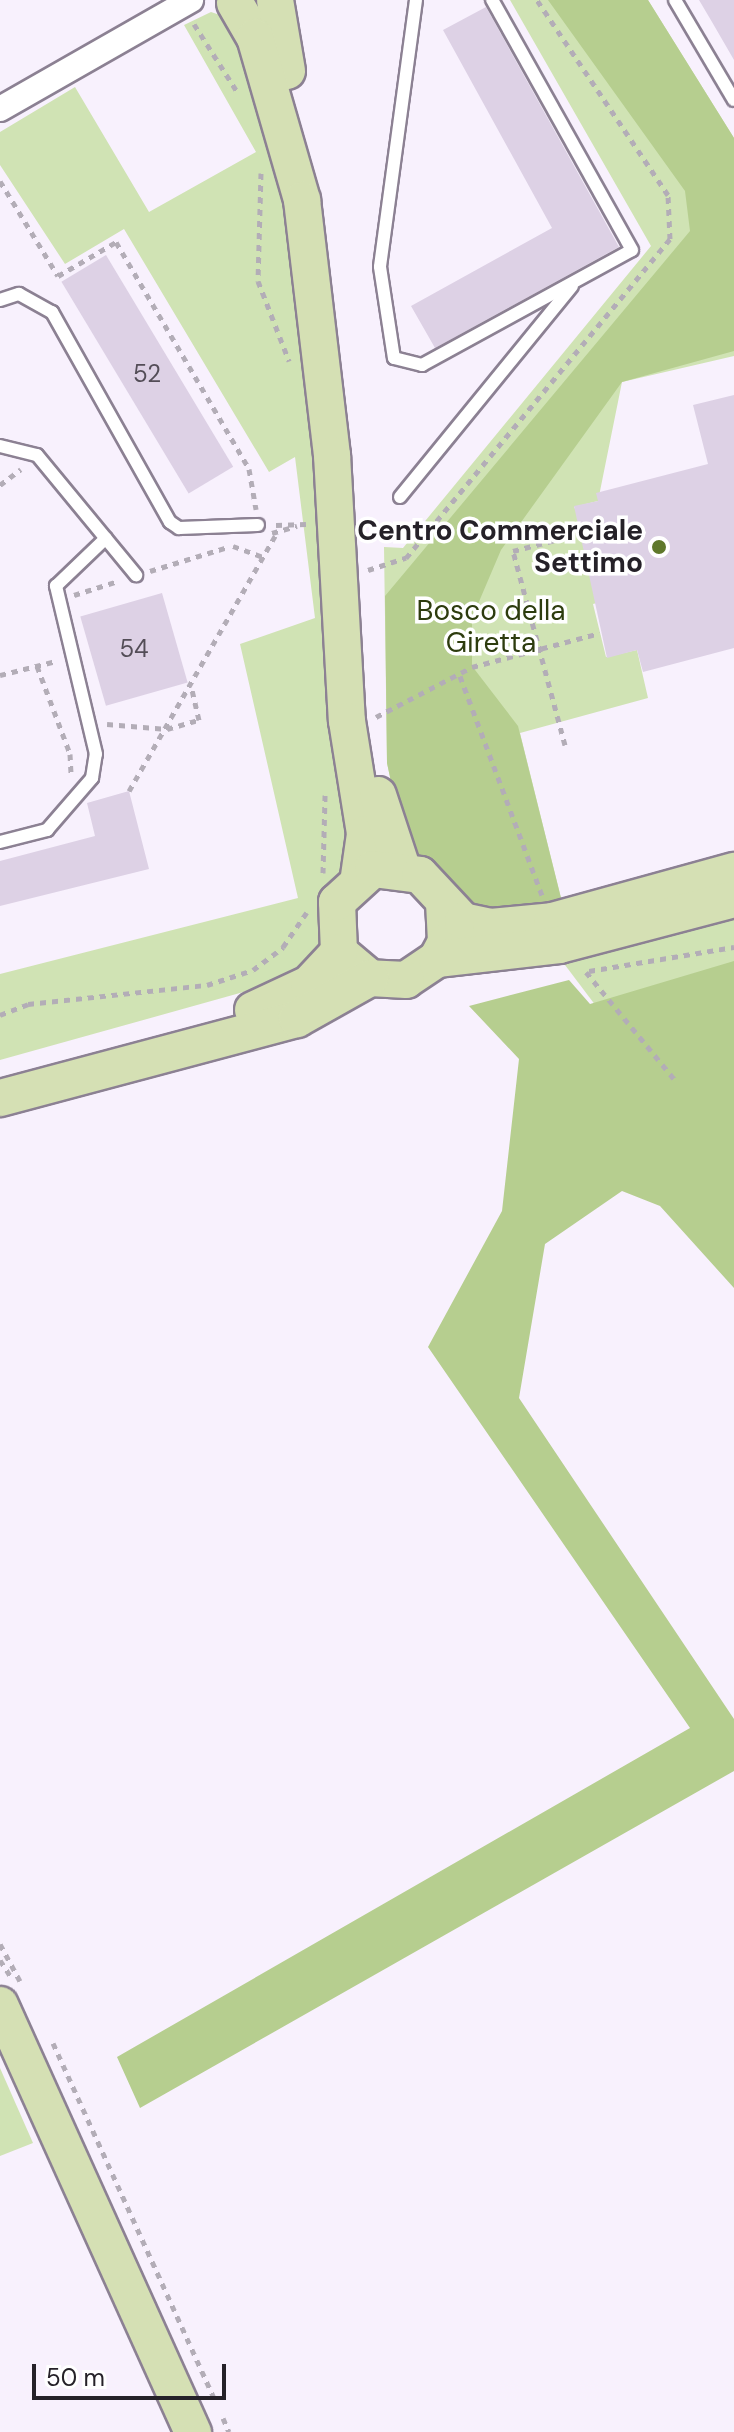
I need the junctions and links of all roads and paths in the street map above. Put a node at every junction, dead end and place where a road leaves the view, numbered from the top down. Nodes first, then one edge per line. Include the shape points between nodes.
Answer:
1 (275, 0) edge
2 (416, 0) edge
3 (492, 0) edge
4 (675, 0) edge
5 (185, 1) edge
6 (241, 1) edge
7 (241, 98) dead end
8 (734, 100) edge
9 (0, 109) edge
10 (261, 165) dead end
11 (0, 181) edge
12 (576, 280) junction
13 (0, 300) edge
14 (292, 369) dead end
15 (0, 446) edge
16 (400, 497) dead end
17 (312, 511) dead end
18 (303, 524) junction
19 (313, 524) junction
20 (260, 531) junction
21 (277, 532) junction
22 (574, 535) dead end
23 (106, 538) junction
24 (315, 539) dead end
25 (247, 541) dead end
26 (232, 546) junction
27 (264, 557) junction
28 (136, 575) junction
29 (57, 600) junction
30 (600, 633) dead end
31 (539, 649) junction
32 (73, 657) junction
33 (37, 666) junction
34 (0, 675) edge
35 (460, 676) junction
36 (191, 689) junction
37 (369, 718) junction
38 (90, 722) junction
39 (167, 729) junction
40 (565, 745) dead end
41 (325, 778) dead end
42 (67, 783) dead end
43 (129, 791) dead end
44 (0, 842) edge
45 (402, 868) junction
46 (734, 871) edge
47 (359, 876) junction
48 (318, 885) dead end
49 (734, 899) edge
50 (312, 900) dead end
51 (444, 902) junction
52 (557, 942) junction
53 (734, 947) edge
54 (339, 952) junction
55 (437, 959) junction
56 (586, 972) junction
57 (370, 978) junction
58 (0, 1015) edge
59 (0, 1078) edge
60 (676, 1081) dead end
61 (0, 1098) edge
62 (0, 1944) edge
63 (11, 1996) edge
64 (45, 2028) dead end
65 (193, 2432) edge
66 (229, 2432) edge

1 - 37 street via 276,28 321,197 338,314
2 - 12 lane via 380,267 394,358 422,365
3 - 12 lane via 632,250
4 - 8 lane
5 - 7 path
5 - 9 street
6 - 47 street via 260,49 302,200 332,455 347,721 365,834
10 - 14 path via 258,281
11 - 20 path via 58,276 116,242 249,469
12 - 16 lane
13 - 20 lane via 19,294 52,312 170,522 179,528
15 - 23 lane via 37,455
17 - 19 path
18 - 19 path
18 - 20 path
18 - 21 path
19 - 24 path
20 - 21 path
21 - 27 path
22 - 31 path via 513,551
23 - 28 lane
23 - 29 lane via 62,575
25 - 26 path
26 - 27 path
26 - 28 path
27 - 36 path
28 - 29 path
29 - 32 lane
30 - 31 path
31 - 35 path
31 - 40 path
32 - 33 path
32 - 38 lane
33 - 34 path
33 - 42 path via 70,754
35 - 37 path
35 - 52 path
36 - 39 path
36 - 39 path via 199,720
37 - 45 street via 385,833
38 - 39 path
38 - 44 lane via 92,778 73,806 47,830
39 - 43 path
41 - 48 path
45 - 47 street
45 - 51 street via 420,875
46 - 52 street
47 - 54 street via 332,918
49 - 52 street
50 - 58 path via 283,947 253,970 207,985 28,1004
51 - 52 street via 463,921
51 - 55 street via 446,942
52 - 55 street
52 - 56 path
53 - 56 path
54 - 57 street
54 - 59 street via 321,975 273,1004
55 - 57 street via 406,980
56 - 60 path
57 - 61 street via 297,1019
62 - 63 path
63 - 65 street
64 - 66 path

